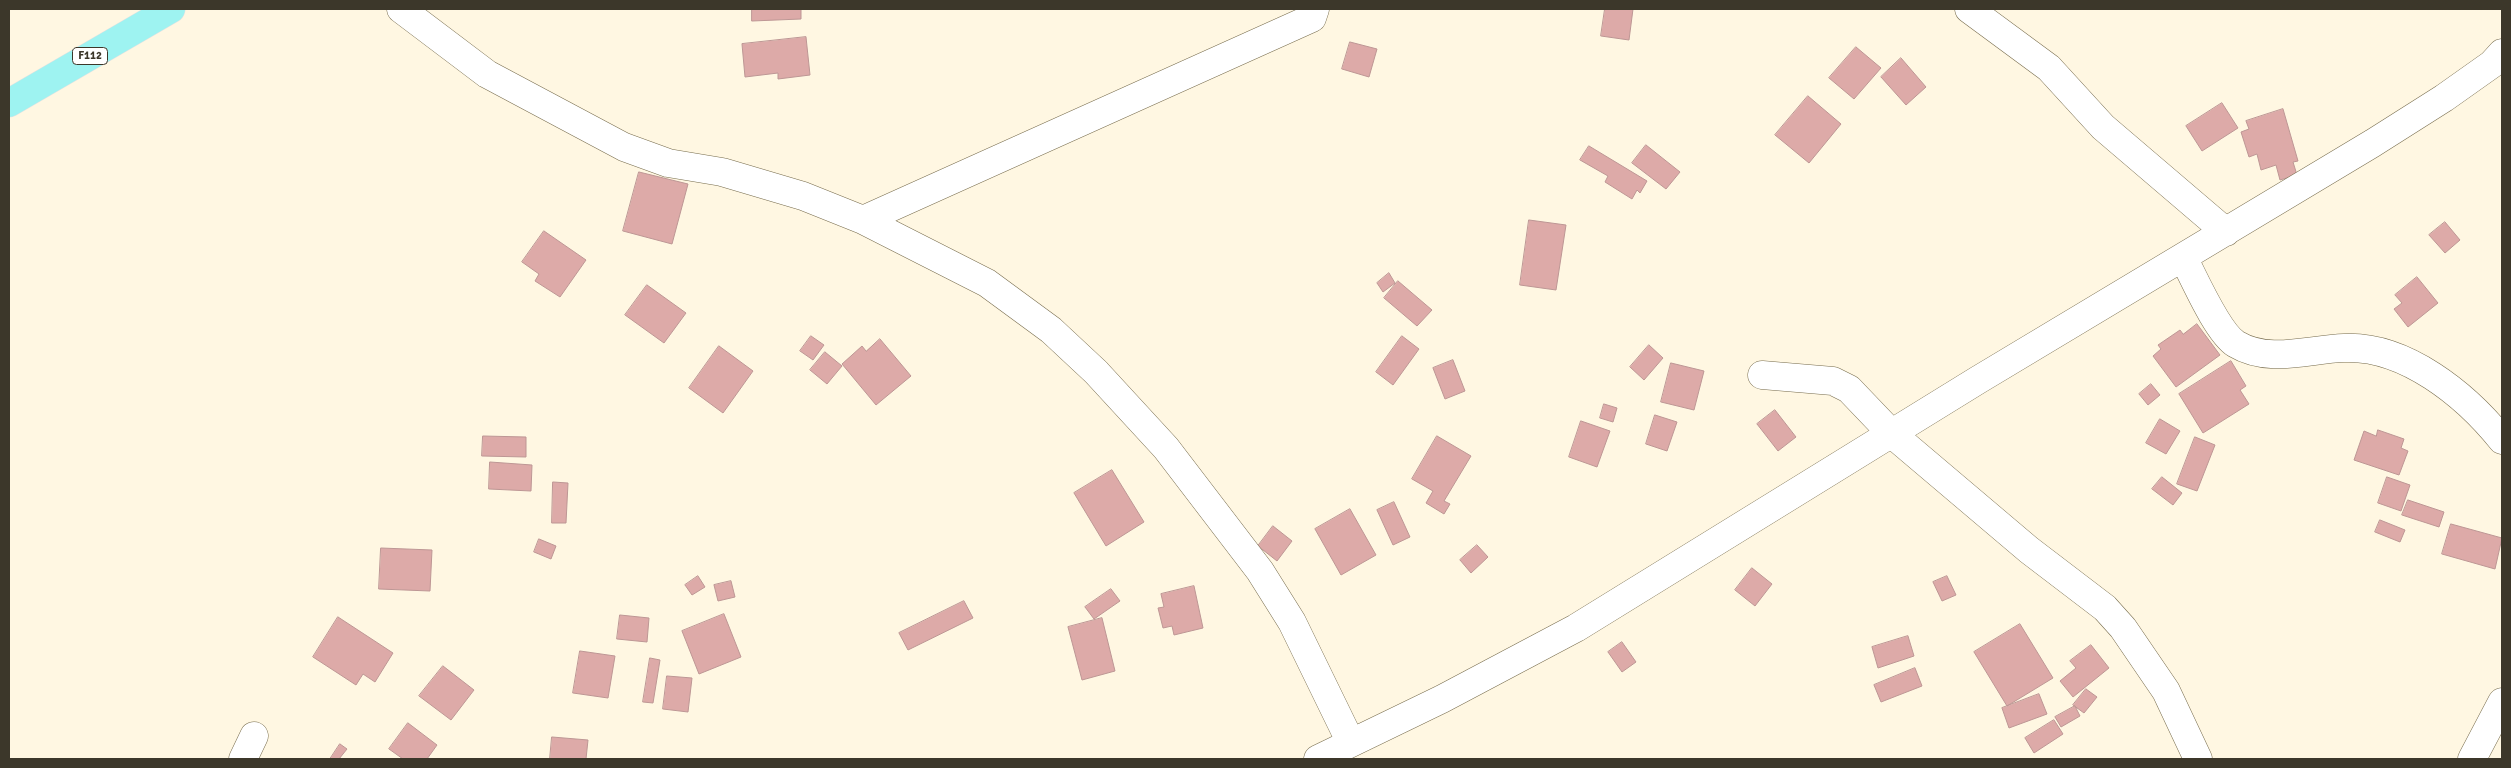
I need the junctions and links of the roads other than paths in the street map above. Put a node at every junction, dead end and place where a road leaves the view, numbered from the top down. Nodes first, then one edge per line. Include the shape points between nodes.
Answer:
1 (171, 9) edge
2 (401, 9) edge
3 (1314, 9) edge
4 (1969, 9) edge
5 (2502, 53) edge
6 (9, 103) edge
7 (863, 220) junction
8 (2226, 232) junction
9 (2183, 257) junction
10 (1762, 375) dead end
11 (1892, 434) junction
12 (2502, 440) edge
13 (2502, 702) edge
14 (1351, 743) junction
15 (1318, 759) edge
16 (2198, 759) edge
17 (2472, 759) edge

1 - 6 main road, F112
2 - 7 street via 487,74 624,147 668,163 722,172 794,193
3 - 7 street via 1312,18
4 - 8 street via 2049,68 2103,127
5 - 8 street via 2492,64 2444,98
7 - 14 street via 987,283 1051,330 1096,372 1166,448 1260,571 1296,630
8 - 9 street
9 - 11 street
9 - 12 street via 2219,325 2235,344 2254,352 2273,354 2304,354 2343,348 2369,349 2392,356 2433,376 2466,401
10 - 11 street via 1832,381 1849,389
11 - 14 street via 1576,628
11 - 16 street via 2029,550 2105,608 2123,628 2166,691
13 - 17 street
14 - 15 street

